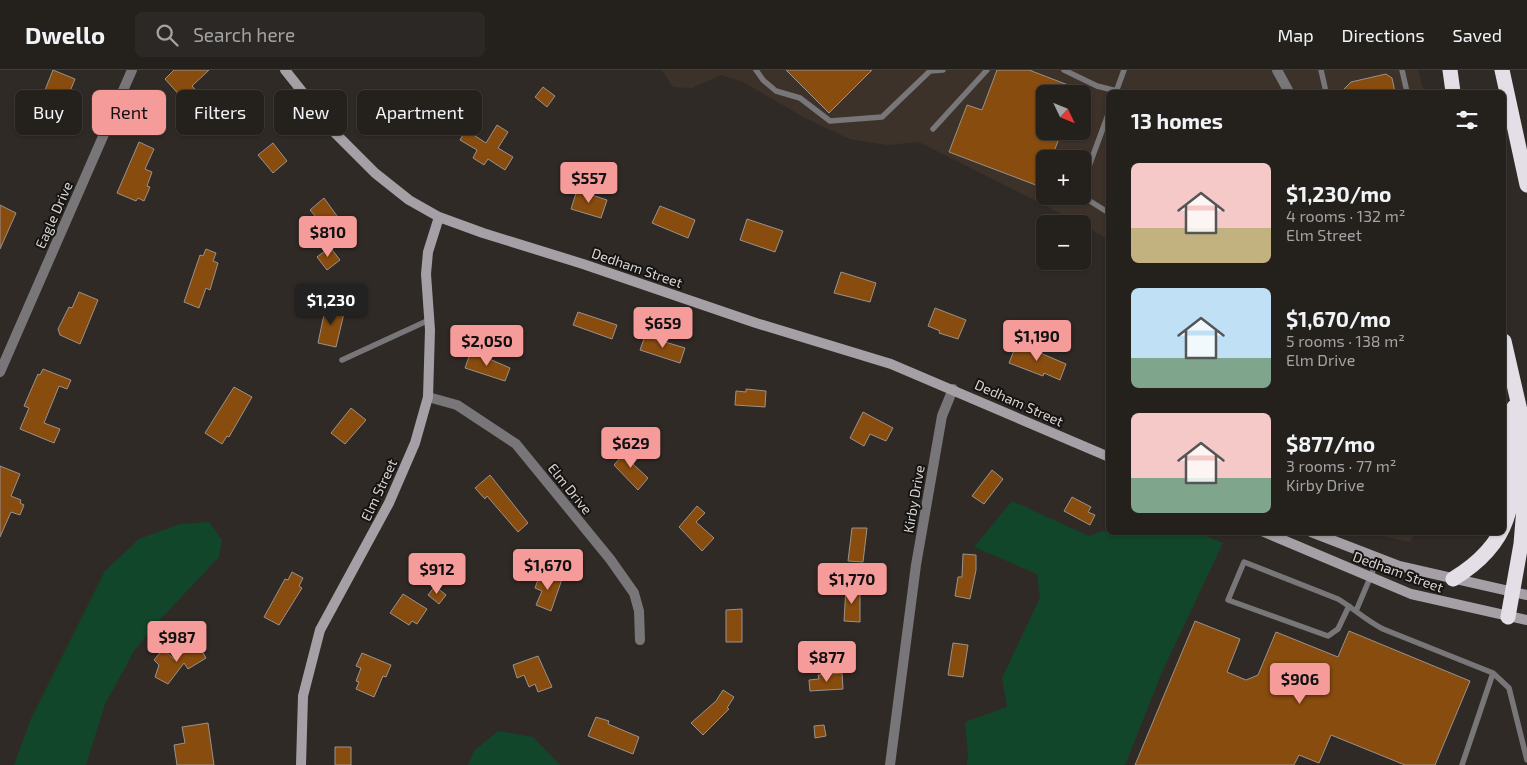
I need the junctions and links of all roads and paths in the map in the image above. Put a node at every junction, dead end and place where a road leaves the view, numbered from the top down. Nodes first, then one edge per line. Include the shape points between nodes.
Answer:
1 (132, 70) edge
2 (285, 70) edge
3 (756, 70) edge
4 (930, 70) edge
5 (943, 70) edge
6 (987, 70) edge
7 (1064, 70) edge
8 (1124, 70) edge
9 (1277, 70) edge
10 (1321, 70) edge
11 (1402, 70) edge
12 (1450, 70) edge
13 (1502, 70) edge
14 (1110, 90) edge
15 (1117, 90) edge
16 (1288, 90) edge
17 (1326, 90) edge
18 (1407, 90) edge
19 (1453, 90) edge
20 (1106, 120) edge
21 (933, 129) dead end
22 (1091, 161) edge
23 (1527, 185) edge
24 (1091, 202) edge
25 (1106, 211) edge
26 (440, 216) junction
27 (429, 320) junction
28 (1506, 350) edge
29 (342, 360) dead end
30 (0, 372) edge
31 (953, 389) junction
32 (1515, 393) junction
33 (428, 397) junction
34 (1106, 456) edge
35 (1506, 531) edge
36 (1271, 535) edge
37 (1319, 535) edge
38 (1504, 535) edge
39 (1378, 559) junction
40 (1370, 578) junction
41 (1453, 579) junction
42 (1520, 593) edge
43 (1349, 606) junction
44 (1356, 611) junction
45 (1508, 617) junction
46 (1527, 620) edge
47 (640, 640) dead end
48 (1493, 674) junction
49 (1527, 760) edge
50 (301, 765) edge
51 (890, 765) edge
52 (1462, 765) edge

1 - 30 street, Eagle Drive
2 - 26 main road, Dedham Street via 335,133 375,173 409,200
3 - 4 lane via 776,91 800,98 830,121 882,117
4 - 5 lane
6 - 21 lane
7 - 14 lane
8 - 15 lane
9 - 16 street
10 - 17 lane
11 - 18 lane
12 - 19 highway
13 - 23 highway
20 - 22 lane
24 - 25 lane
26 - 27 main road, Elm Street via 428,252
26 - 31 main road, Dedham Street via 774,329 891,364
27 - 29 lane
27 - 33 main road, Elm Street
28 - 32 highway
31 - 34 main road, Dedham Street
31 - 51 street, Kirby Drive via 942,416 916,565
32 - 35 highway via 1515,490
32 - 42 highway via 1524,428 1527,471
33 - 47 street, Elm Drive via 457,405 516,444 634,593 639,611
33 - 50 main road, Elm Street via 415,444 389,503 320,630 303,696
36 - 40 main road, Dedham Street
37 - 39 main road, Dedham Street
38 - 41 highway via 1488,556
39 - 40 lane
39 - 41 main road, Dedham Street
40 - 44 lane
40 - 45 main road, Dedham Street via 1428,599
41 - 42 main road, Dedham Street
42 - 45 highway
43 - 43 lane via 1338,629 1328,636 1228,600 1244,562
43 - 44 lane
44 - 48 lane via 1383,629
45 - 46 main road, Dedham Street
48 - 49 lane via 1510,688
48 - 52 lane

